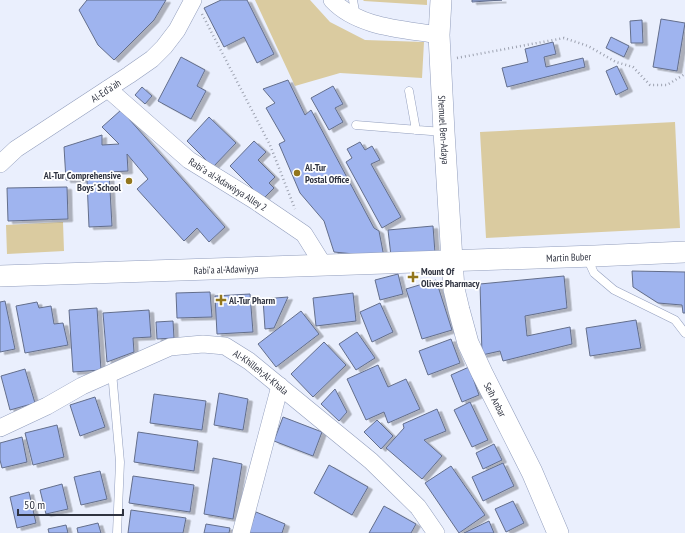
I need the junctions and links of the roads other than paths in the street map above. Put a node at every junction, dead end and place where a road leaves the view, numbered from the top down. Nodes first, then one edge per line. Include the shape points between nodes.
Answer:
1 (332, 0) edge
2 (353, 0) edge
3 (440, 0) edge
4 (196, 5) edge
5 (357, 18) junction
6 (439, 35) junction
7 (108, 89) junction
8 (409, 91) dead end
9 (356, 125) dead end
10 (416, 130) junction
11 (444, 132) junction
12 (0, 164) edge
13 (685, 252) edge
14 (595, 256) junction
15 (452, 260) junction
16 (324, 266) junction
17 (0, 276) edge
18 (675, 320) junction
19 (685, 324) edge
20 (685, 333) edge
21 (112, 372) junction
22 (280, 386) junction
23 (0, 428) edge
24 (432, 531) edge
25 (117, 533) edge
26 (241, 533) edge
27 (558, 533) edge

1 - 5 street
2 - 5 lane
3 - 6 street, Shemuel Ben-Adaya
4 - 7 street, Al-Ed'a'ah via 152,59
5 - 6 street
6 - 11 street, Shemuel Ben-Adaya
7 - 12 street, Al-Ed'a'ah via 16,149
7 - 16 street, Rabiʼa al-'Adawiyya Alley 2 via 189,160 304,234
8 - 10 lane
9 - 10 lane
10 - 11 lane
11 - 15 street, Shemuel Ben-Adaya
13 - 14 street, Martin Buber
14 - 15 street, Martin Buber
14 - 18 lane via 589,262 594,273 614,290
15 - 16 street, Rabiʼa al-'Adawiyya
15 - 27 street, Seih Anbar via 458,310 468,343 532,472
16 - 17 street, Rabiʼa al-'Adawiyya
18 - 19 lane
18 - 20 lane
21 - 22 street, Al-Khilleh;Al-Khala via 170,347 203,344 225,346
21 - 23 street, Al-Khilleh;Al-Khala
21 - 25 lane via 120,462
22 - 24 street, Al-Khilleh;Al-Khala via 371,461 418,507
22 - 26 street

